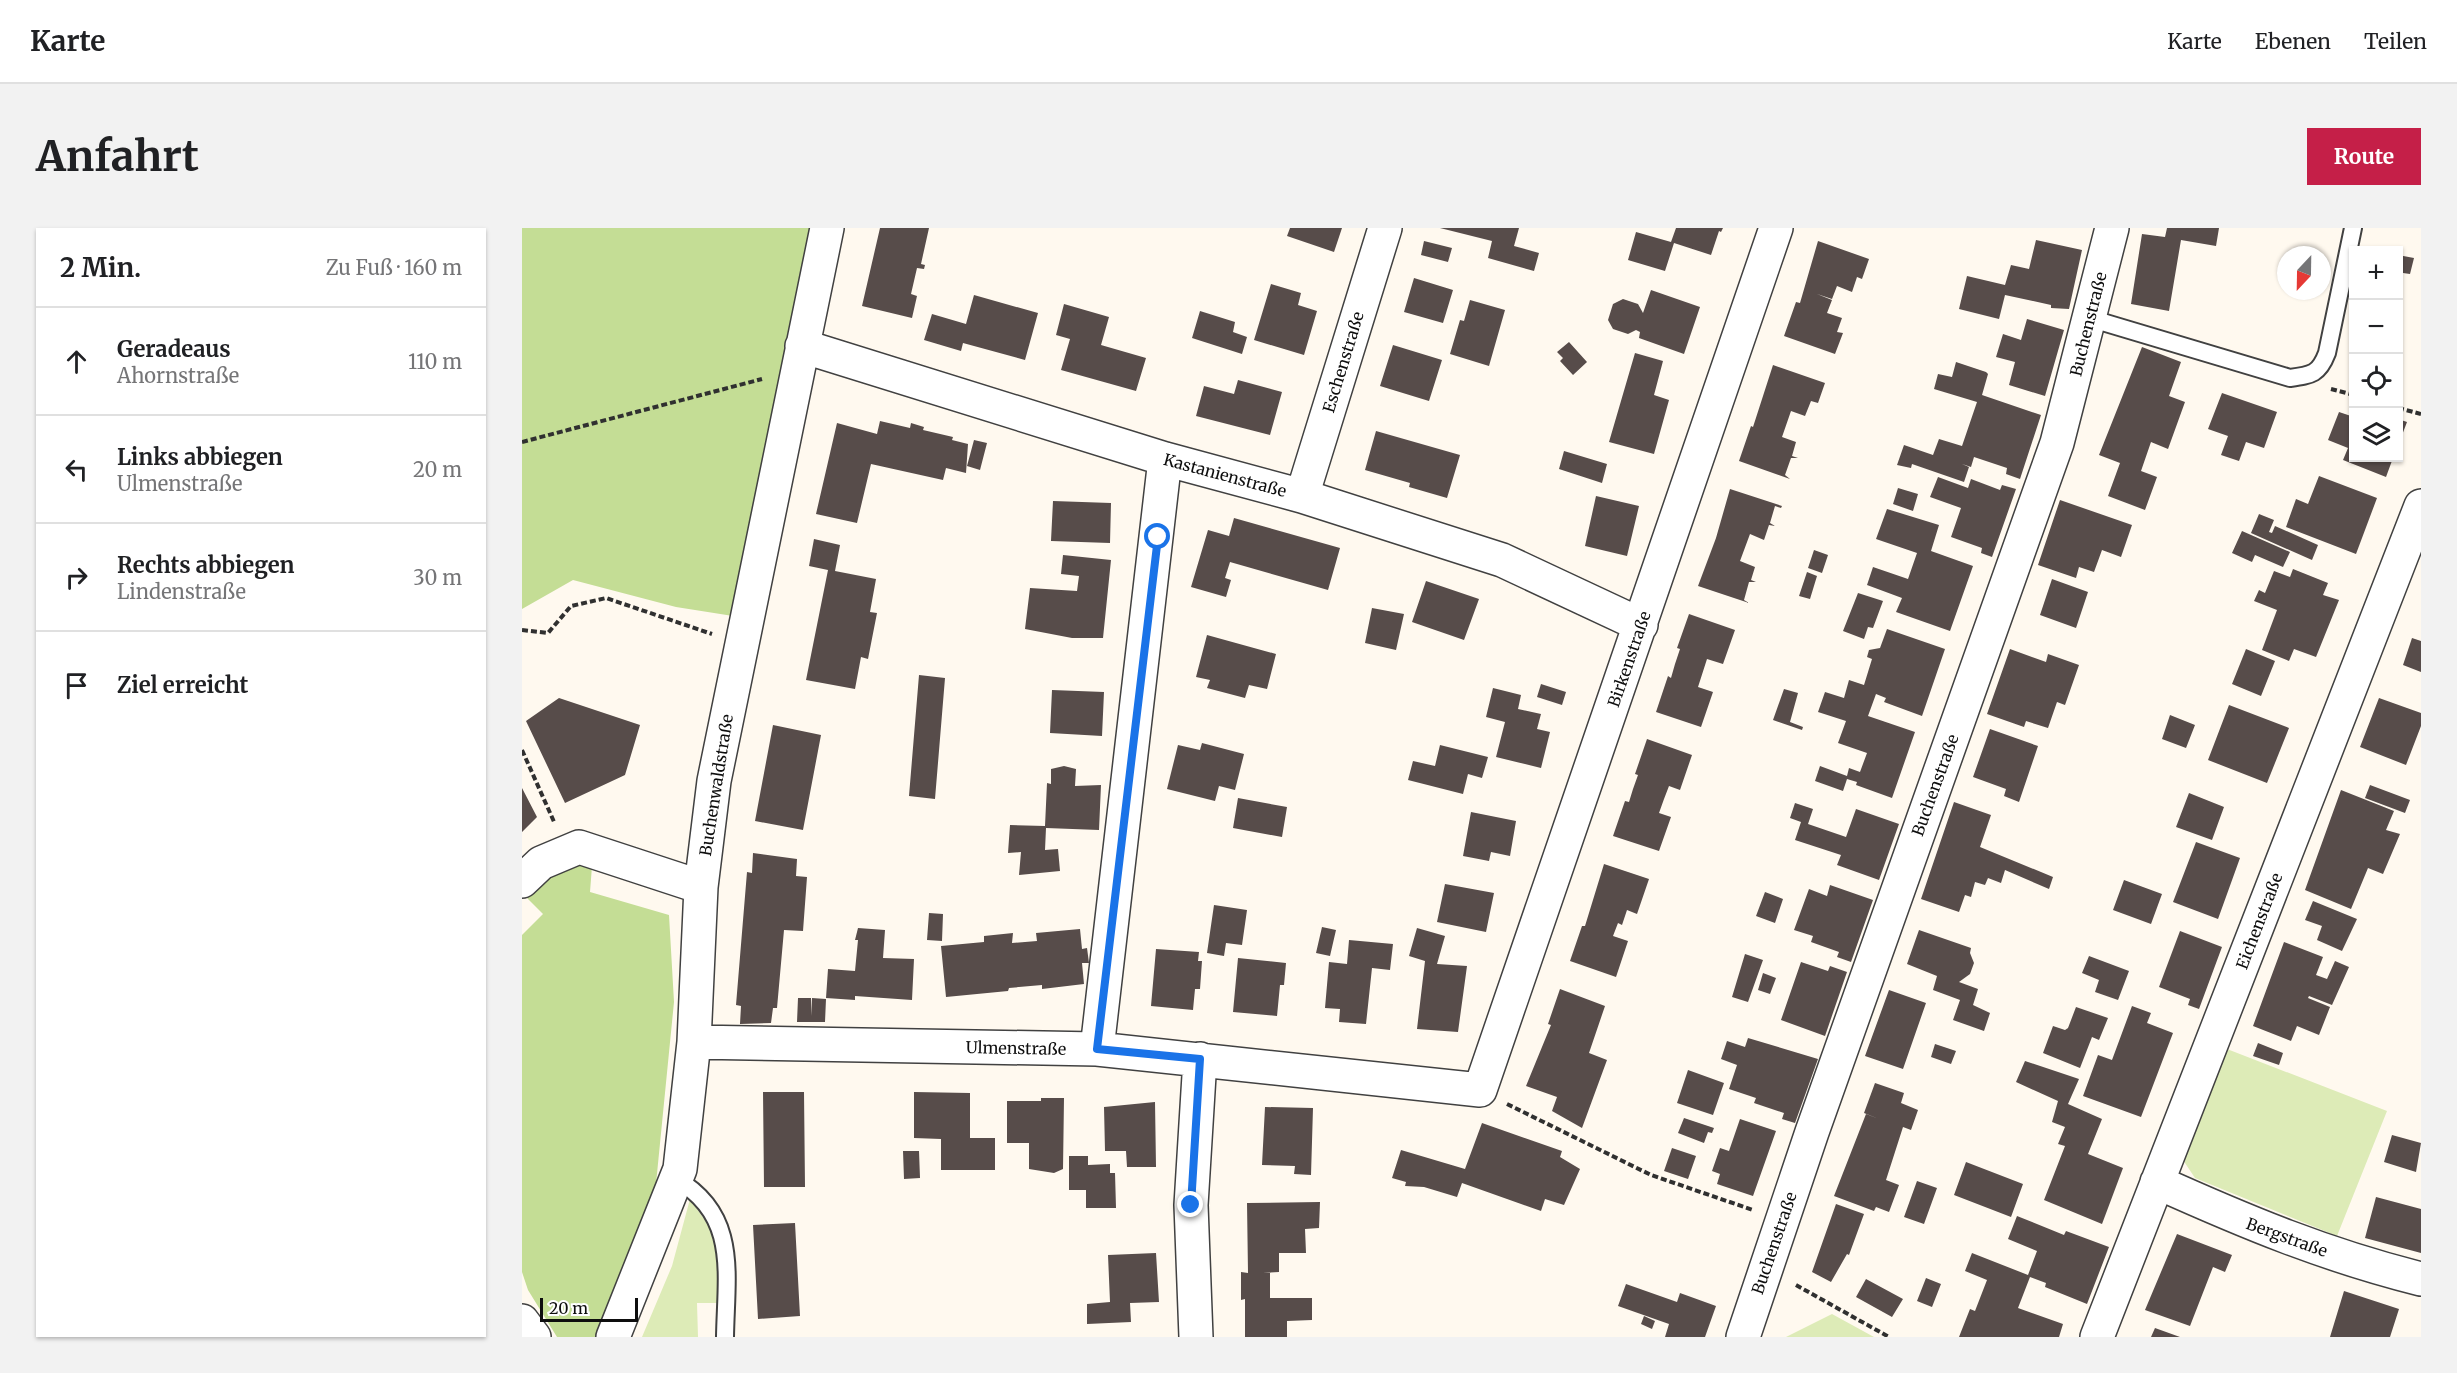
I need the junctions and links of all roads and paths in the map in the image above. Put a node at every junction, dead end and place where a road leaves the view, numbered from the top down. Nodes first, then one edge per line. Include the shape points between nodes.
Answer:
1 (827, 228) edge
2 (1385, 228) edge
3 (1776, 228) edge
4 (2112, 228) edge
5 (2353, 228) edge
6 (2089, 318) junction
7 (799, 358) junction
8 (2403, 409) edge
9 (2421, 414) edge
10 (522, 442) edge
11 (1165, 459) junction
12 (1302, 496) junction
13 (2421, 506) edge
14 (1641, 625) junction
15 (522, 630) edge
16 (741, 644) junction
17 (522, 750) edge
18 (567, 852) junction
19 (522, 881) edge
20 (701, 887) junction
21 (694, 1042) junction
22 (1097, 1049) junction
23 (1200, 1059) junction
24 (1480, 1090) junction
25 (676, 1179) junction
26 (2157, 1182) junction
27 (1782, 1220) junction
28 (1766, 1268) junction
29 (2421, 1279) edge
30 (522, 1321) edge
31 (534, 1337) edge
32 (613, 1337) edge
33 (725, 1337) edge
34 (1196, 1337) edge
35 (1743, 1337) edge
36 (1889, 1337) edge
37 (2097, 1337) edge

1 - 7 street, Buchenwaldstraße
2 - 12 street, Eschenstraße
3 - 14 street, Birkenstraße
4 - 6 street, Buchenstraße
5 - 6 lane via 2327,353 2321,368 2306,376 2290,378
6 - 27 street, Buchenstraße via 2057,443
7 - 10 path
7 - 11 street, Kastanienstraße
7 - 16 street, Buchenwaldstraße
8 - 9 path
11 - 12 street, Kastanienstraße
11 - 22 street
12 - 14 street, Kastanienstraße via 1502,561
13 - 26 street, Eichenstraße
14 - 24 street, Birkenstraße
15 - 16 path via 548,633 571,606 606,598
16 - 20 street, Buchenwaldstraße via 714,781
17 - 18 path
18 - 19 street via 541,863
18 - 20 street via 579,847
20 - 21 street, Buchenwaldstraße
21 - 22 street, Ulmenstraße
21 - 25 street, Buchenwaldstraße
22 - 23 street, Ulmenstraße
23 - 24 street, Ulmenstraße
23 - 34 street via 1191,1205
24 - 27 path via 1651,1175
25 - 32 street, Buchenwaldstraße
25 - 33 lane via 705,1199 723,1233
26 - 29 street, Bergstraße via 2260,1229 2357,1263
26 - 37 street, Eichenstraße
27 - 28 street, Buchenstraße
28 - 35 street, Buchenstraße
28 - 36 path
30 - 31 street

